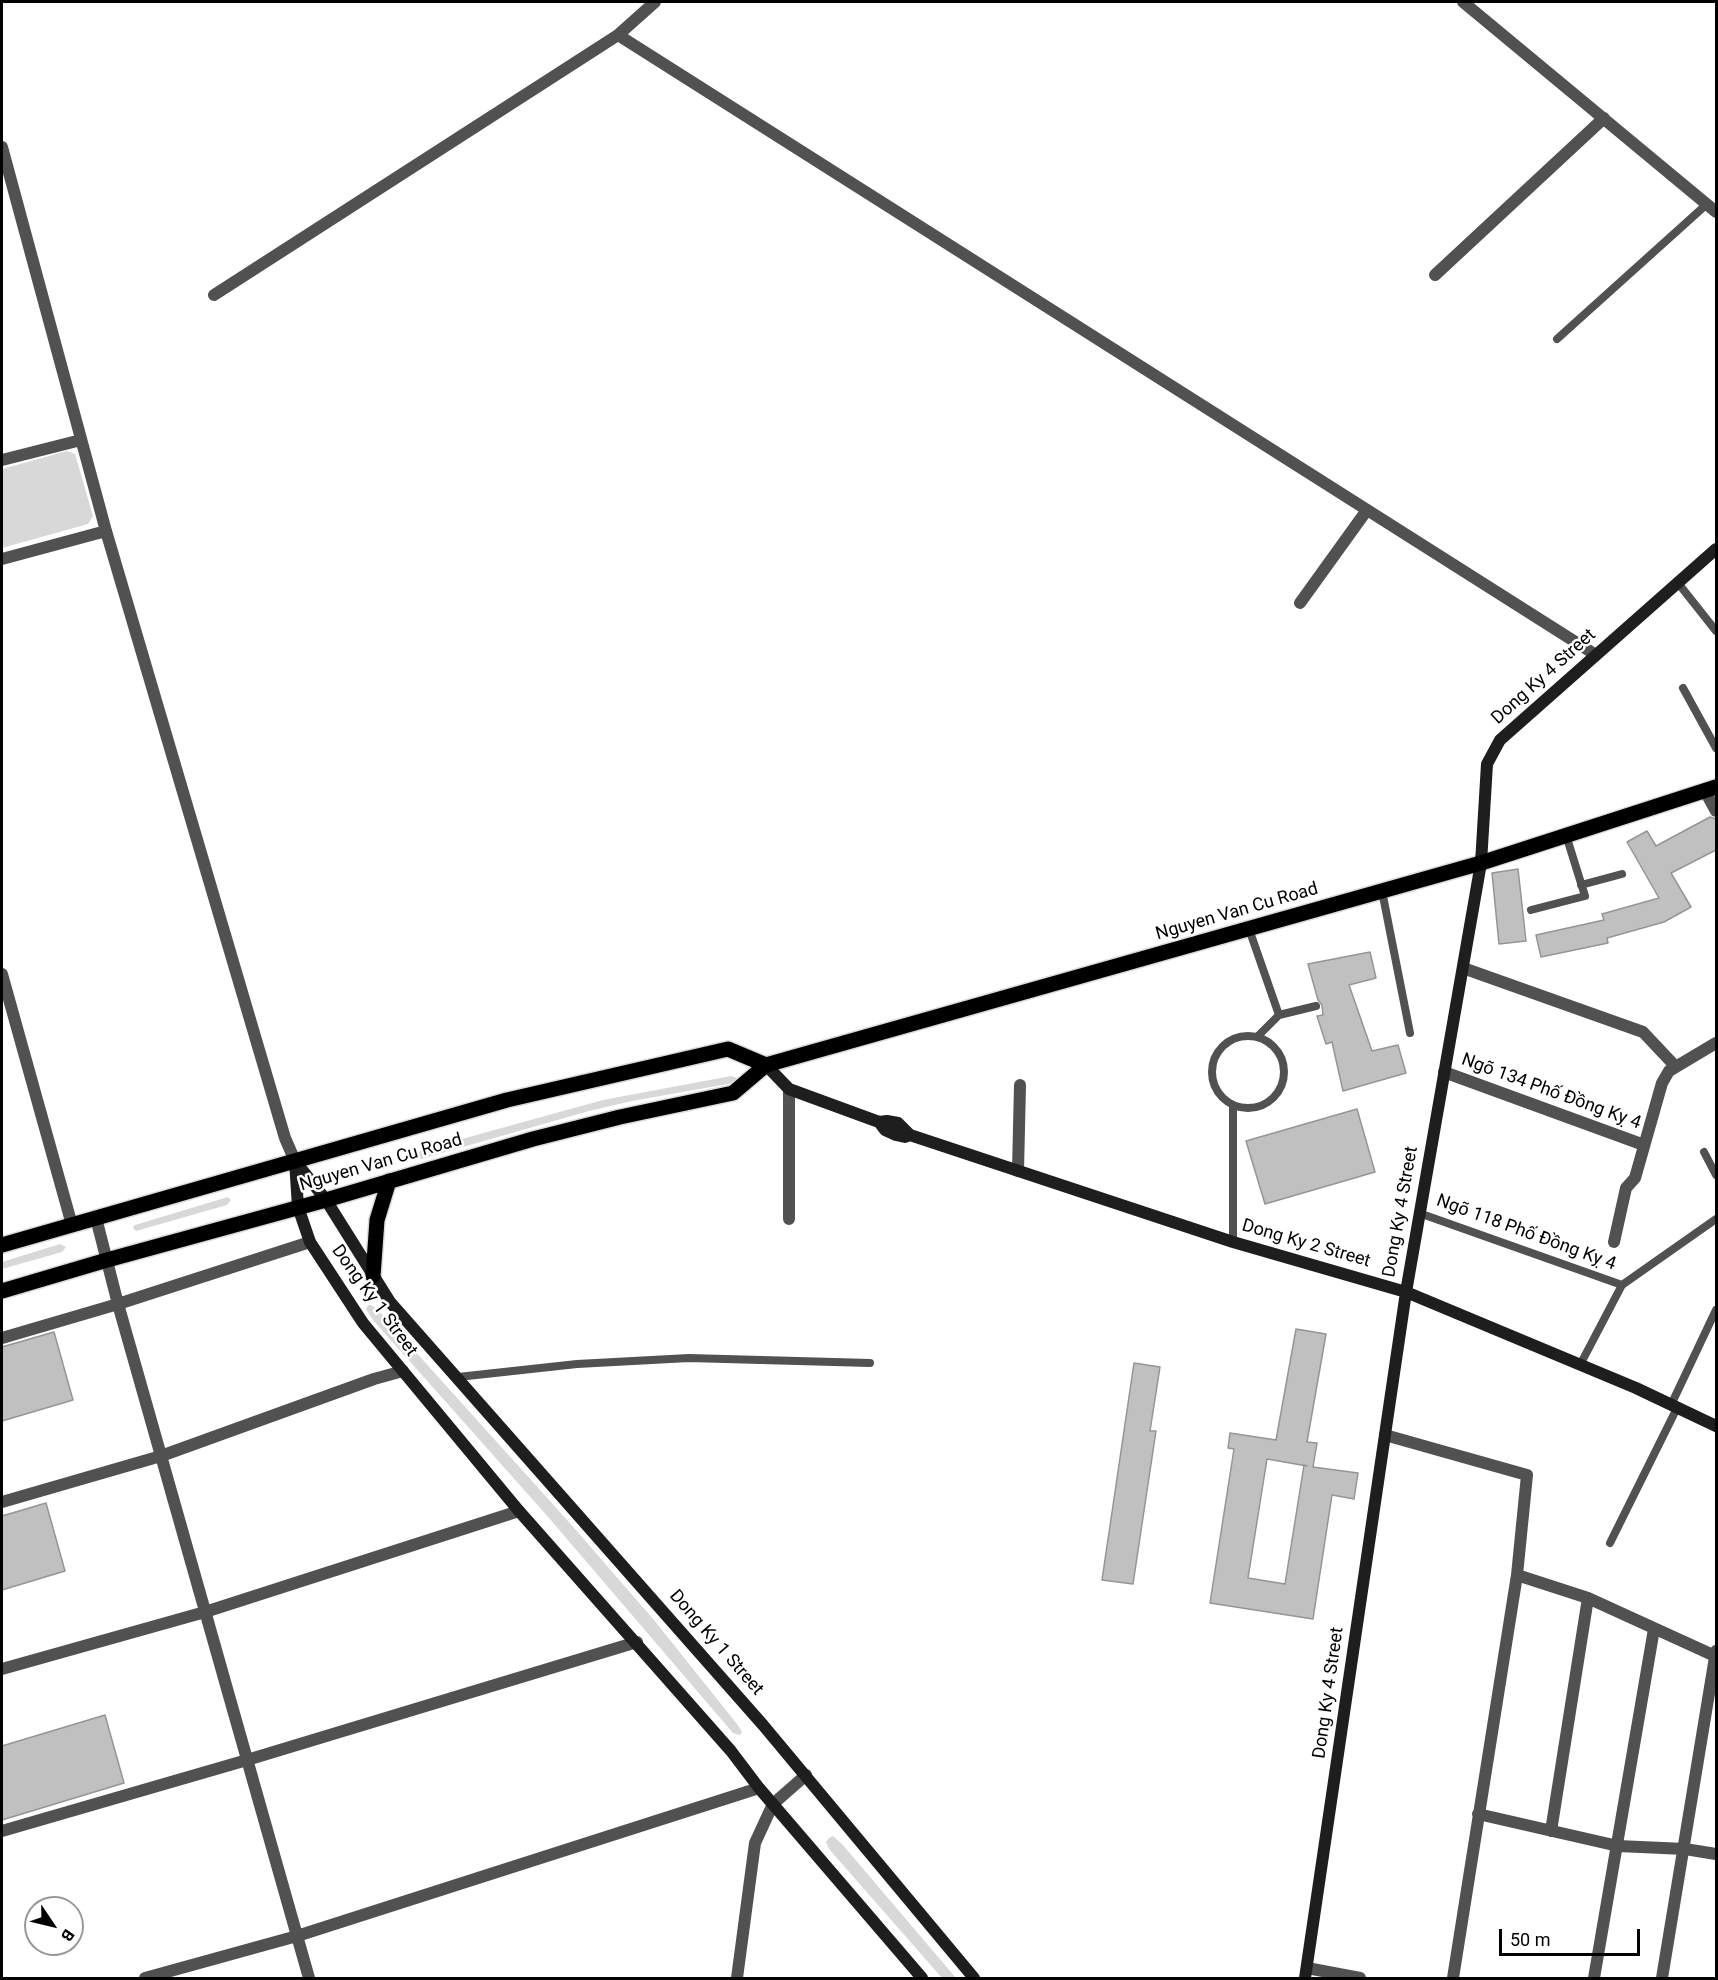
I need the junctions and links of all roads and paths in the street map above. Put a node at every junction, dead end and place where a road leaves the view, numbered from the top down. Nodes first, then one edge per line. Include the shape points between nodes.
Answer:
1 (655, 2) edge
2 (1463, 2) edge
3 (618, 35) junction
4 (1604, 118) junction
5 (2, 147) edge
6 (1712, 208) edge
7 (1435, 274) dead end
8 (214, 295) dead end
9 (1557, 339) dead end
10 (81, 440) junction
11 (2, 460) edge
12 (1367, 510) junction
13 (106, 531) junction
14 (1716, 550) edge
15 (2, 559) edge
16 (1678, 583) junction
17 (1300, 603) dead end
18 (1716, 631) edge
19 (1596, 655) junction
20 (1683, 688) dead end
21 (1716, 748) edge
22 (1711, 789) edge
23 (1716, 811) edge
24 (1566, 835) junction
25 (1481, 863) junction
26 (1622, 874) dead end
27 (1581, 885) junction
28 (1382, 891) junction
29 (1532, 910) dead end
30 (1249, 929) junction
31 (1463, 968) junction
32 (2, 974) edge
33 (1316, 1006) dead end
34 (1279, 1015) junction
35 (1410, 1033) dead end
36 (1258, 1036) junction
37 (1716, 1043) edge
38 (766, 1065) junction
39 (1676, 1067) junction
40 (1444, 1072) junction
41 (1020, 1085) dead end
42 (789, 1089) junction
43 (1233, 1105) junction
44 (1644, 1145) junction
45 (1704, 1152) dead end
46 (296, 1161) junction
47 (1018, 1171) junction
48 (1716, 1175) edge
49 (389, 1180) junction
50 (326, 1200) junction
51 (297, 1207) junction
52 (1419, 1213) junction
53 (96, 1218) junction
54 (789, 1219) dead end
55 (1716, 1219) edge
56 (72, 1225) junction
57 (310, 1242) junction
58 (1233, 1242) junction
59 (1614, 1242) dead end
60 (2, 1245) edge
61 (106, 1260) junction
62 (373, 1276) junction
63 (1622, 1285) junction
64 (2, 1290) edge
65 (1406, 1292) junction
66 (118, 1304) junction
67 (1716, 1310) edge
68 (2, 1338) edge
69 (870, 1363) dead end
70 (1580, 1365) junction
71 (403, 1371) junction
72 (458, 1377) junction
73 (1674, 1406) junction
74 (1716, 1426) edge
75 (1385, 1435) junction
76 (161, 1456) junction
77 (2, 1502) edge
78 (519, 1511) junction
79 (1610, 1543) dead end
80 (1517, 1575) junction
81 (1588, 1598) junction
82 (205, 1612) junction
83 (1654, 1629) junction
84 (637, 1642) junction
85 (1716, 1654) edge
86 (2, 1669) edge
87 (247, 1760) junction
88 (806, 1775) junction
89 (759, 1788) junction
90 (773, 1804) junction
91 (1478, 1814) junction
92 (2, 1830) edge
93 (1551, 1831) junction
94 (1618, 1846) junction
95 (1684, 1850) junction
96 (1716, 1854) edge
97 (297, 1936) junction
98 (1306, 1973) edge
99 (145, 1978) edge
100 (309, 1978) edge
101 (737, 1978) edge
102 (922, 1978) edge
103 (974, 1978) edge
104 (1360, 1978) edge
105 (1453, 1978) edge
106 (1594, 1978) edge
107 (1662, 1978) edge

1 - 3 street
2 - 4 street
3 - 8 street
3 - 12 street
4 - 6 street
4 - 7 street
5 - 10 street
6 - 9 lane
10 - 11 street
10 - 13 street
12 - 17 street
12 - 19 street
13 - 15 street
13 - 46 street via 285,1138
14 - 16 street, Dong Ky 4 Street
16 - 18 lane
16 - 19 street, Dong Ky 4 Street
19 - 25 street, Dong Ky 4 Street via 1500,740 1487,764
20 - 21 lane
22 - 23 street
22 - 24 main road, Nguyen Van Cu Road
24 - 25 main road, Nguyen Van Cu Road
24 - 27 lane
25 - 28 main road, Nguyen Van Cu Road
25 - 31 street, Dong Ky 4 Street
26 - 27 lane
27 - 29 lane via 1585,896
28 - 30 main road, Nguyen Van Cu Road
28 - 35 lane
30 - 34 lane
30 - 38 main road, Nguyen Van Cu Road
31 - 39 street via 1643,1032
31 - 40 street, Dong Ky 4 Street
32 - 56 street
33 - 34 lane
34 - 36 lane
36 - 43 lane via 1234,1038 1224,1044 1214,1060 1212,1077 1216,1089
36 - 43 lane via 1269,1041 1283,1060 1282,1084 1276,1095 1262,1105
37 - 39 street
38 - 42 street, Dong Ky 2 Street
38 - 46 main road, Nguyen Van Cu Road via 728,1049 507,1100
38 - 49 main road, Nguyen Van Cu Road via 733,1093 609,1119
39 - 44 street via 1662,1083
40 - 44 street, Ngõ 134 Phố Đồng Kỵ 4
40 - 52 street, Dong Ky 4 Street
41 - 47 street
42 - 47 street, Dong Ky 2 Street via 879,1122 898,1123 910,1135
42 - 54 street
43 - 58 lane
44 - 59 street via 1635,1178 1626,1188
45 - 48 lane
46 - 50 street, Dong Ky 1 Street
46 - 51 street, Dong Ky 1 Street
46 - 53 main road, Nguyen Van Cu Road
47 - 58 street, Dong Ky 2 Street
49 - 50 main road, Nguyen Van Cu Road
49 - 62 main road via 377,1217
50 - 51 main road, Nguyen Van Cu Road
50 - 62 street, Dong Ky 1 Street
51 - 57 street, Dong Ky 1 Street
51 - 61 main road, Nguyen Van Cu Road
52 - 63 lane, Ngõ 118 Phố Đồng Kỵ 4
52 - 65 street, Dong Ky 4 Street
53 - 56 main road, Nguyen Van Cu Road
53 - 61 street
55 - 63 lane
56 - 60 main road, Nguyen Van Cu Road
57 - 66 street
57 - 71 street, Dong Ky 1 Street via 354,1310
58 - 65 street, Dong Ky 2 Street
61 - 64 main road, Nguyen Van Cu Road
61 - 66 street
62 - 72 street, Dong Ky 1 Street via 390,1302
63 - 70 lane
65 - 70 street, Dong Ky 2 Street
65 - 75 street, Dong Ky 4 Street
66 - 68 street
66 - 76 street
67 - 73 lane
69 - 72 lane via 689,1358 577,1364
70 - 73 street, Dong Ky 2 Street
71 - 76 street via 374,1378
71 - 78 street, Dong Ky 1 Street
72 - 88 street, Dong Ky 1 Street
73 - 74 street, Dong Ky 2 Street
73 - 79 lane
75 - 80 street via 1527,1474
75 - 98 street, Dong Ky 4 Street
76 - 77 street
76 - 82 street
78 - 82 street
78 - 84 street, Dong Ky 1 Street
80 - 81 street
80 - 91 street
81 - 83 street
81 - 93 street
82 - 86 street
82 - 87 street
83 - 85 street
83 - 94 street
84 - 87 street
84 - 89 street, Dong Ky 1 Street
85 - 95 street
87 - 92 street
87 - 97 street
88 - 90 street
88 - 103 street, Dong Ky 1 Street
89 - 90 street, Dong Ky 1 Street
89 - 97 street
90 - 101 street via 755,1843
90 - 102 street, Dong Ky 1 Street
91 - 93 street
91 - 105 street
93 - 94 street
94 - 95 street
94 - 106 street
95 - 96 street
95 - 107 street
97 - 99 street
97 - 100 street
98 - 104 street

